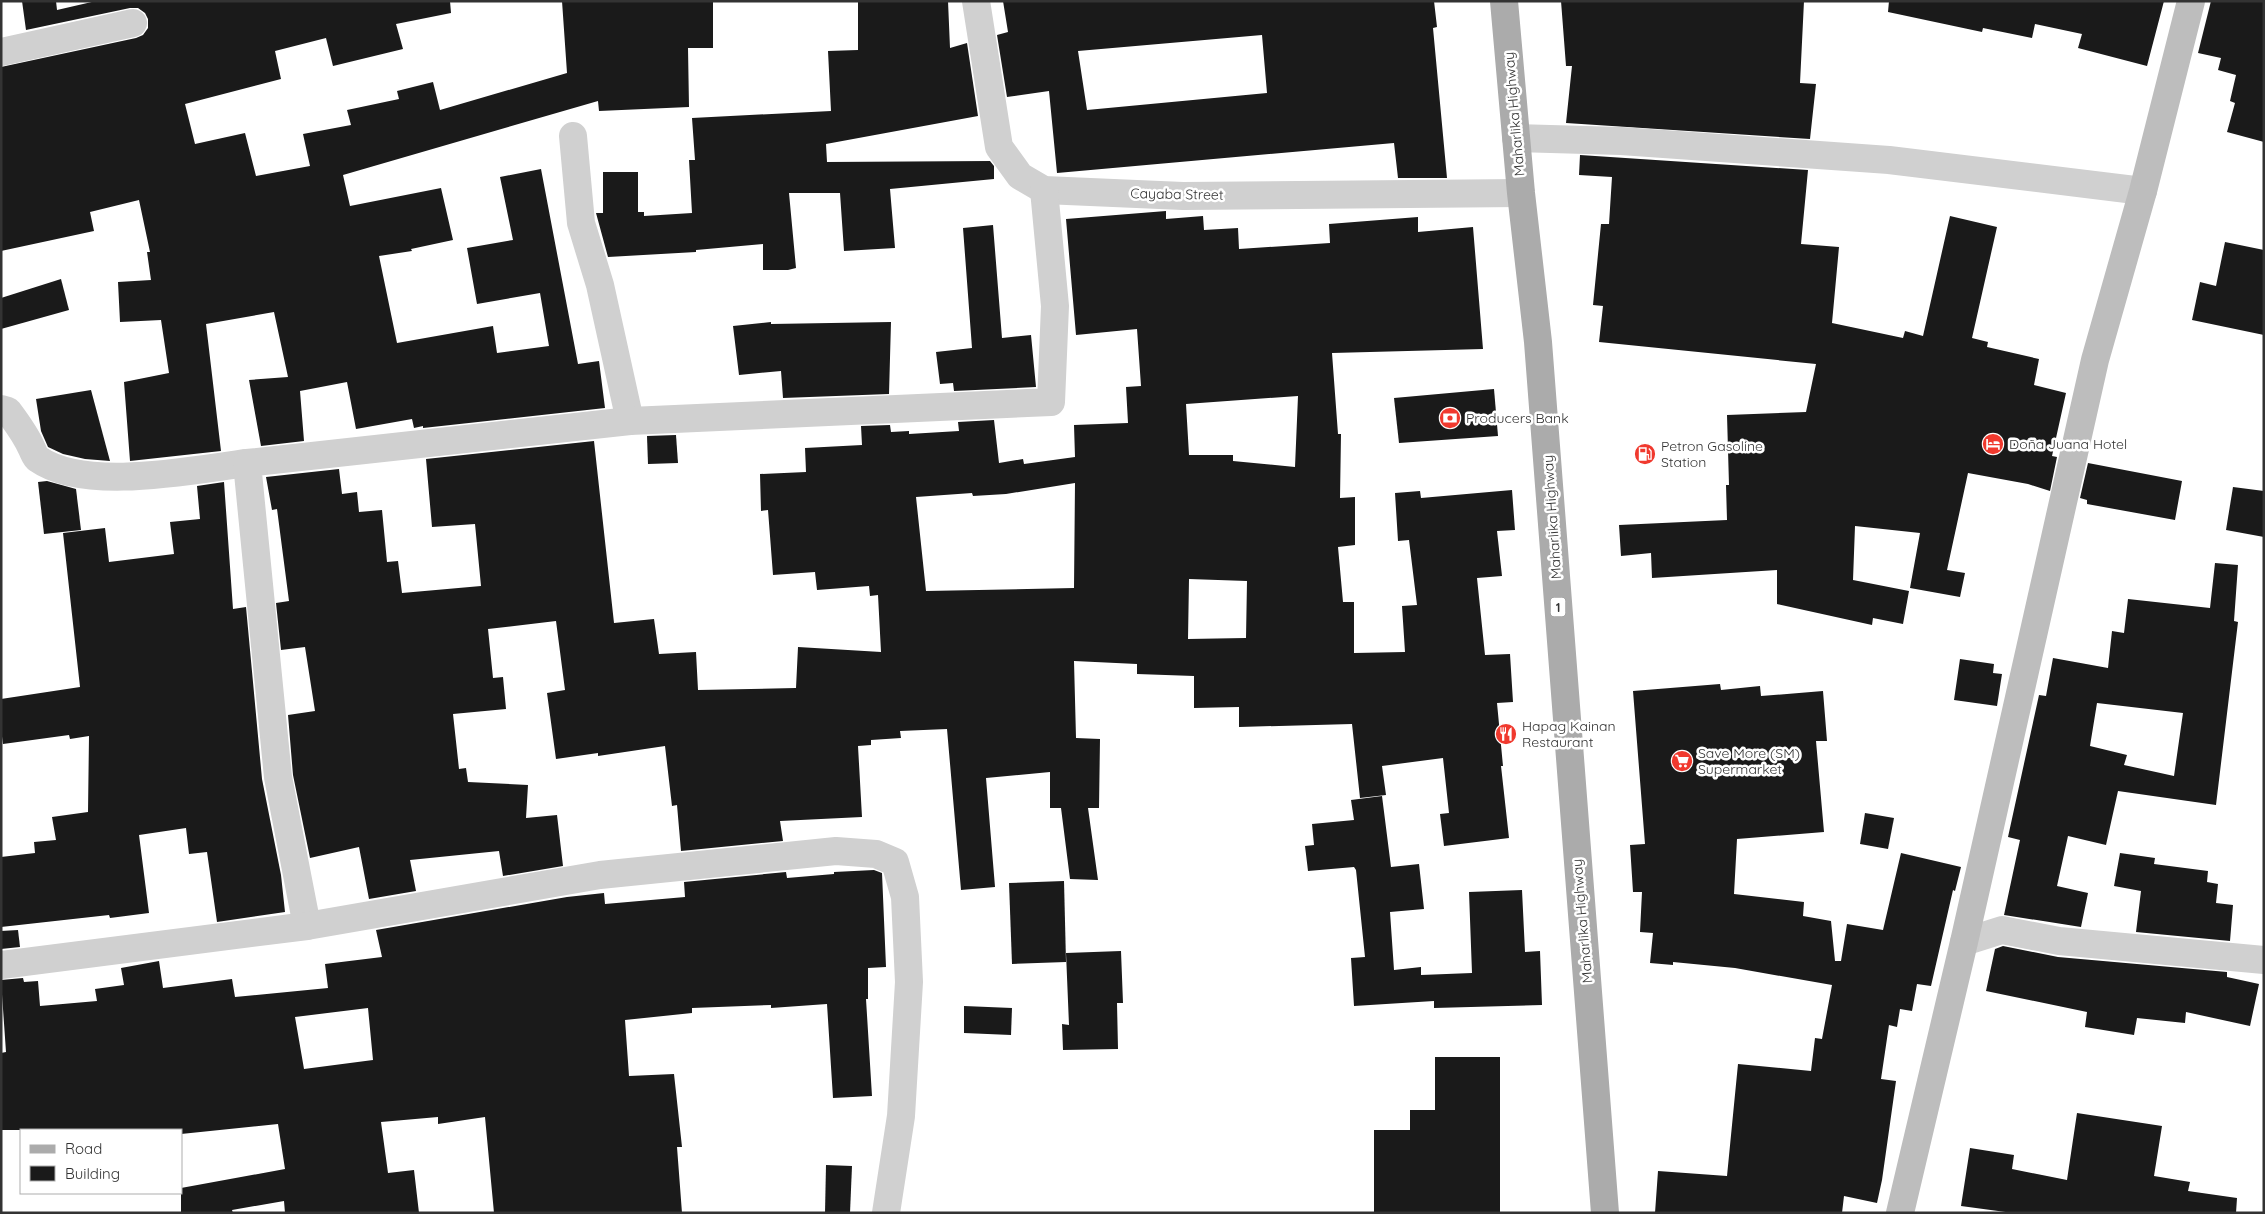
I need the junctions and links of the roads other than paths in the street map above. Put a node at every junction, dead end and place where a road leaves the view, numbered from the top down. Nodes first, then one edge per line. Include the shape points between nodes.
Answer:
1 (976, 1) edge
2 (1504, 1) edge
3 (2191, 1) edge
4 (133, 23) dead end
5 (1, 52) edge
6 (573, 136) dead end
7 (1516, 138) junction
8 (1044, 190) junction
9 (2143, 191) junction
10 (1521, 192) junction
11 (1, 409) edge
12 (630, 421) junction
13 (247, 463) junction
14 (307, 926) junction
15 (1964, 942) junction
16 (2264, 960) edge
17 (1, 965) edge
18 (886, 1213) edge
19 (1605, 1213) edge
20 (1900, 1213) edge

1 - 8 street, Cayaba Street via 999,147 1020,176
2 - 7 main road, Maharlika Highway / 1
3 - 9 street
4 - 5 street
6 - 12 street via 582,222
7 - 9 street via 1621,141 1889,160
7 - 10 main road, Maharlika Highway / 1
8 - 10 street, Cayaba Street via 1183,196
8 - 12 street via 1055,306 1051,402
9 - 15 street via 2095,360
10 - 19 main road, Maharlika Highway / 1 via 1538,342
11 - 13 street via 8,410 36,458 56,468 92,476 142,477
12 - 13 street
13 - 14 street via 278,777
14 - 17 street
14 - 18 street via 600,875 836,851 876,854 895,862 905,897 909,982 902,1116
15 - 16 street via 2002,930 2059,940
15 - 20 street

